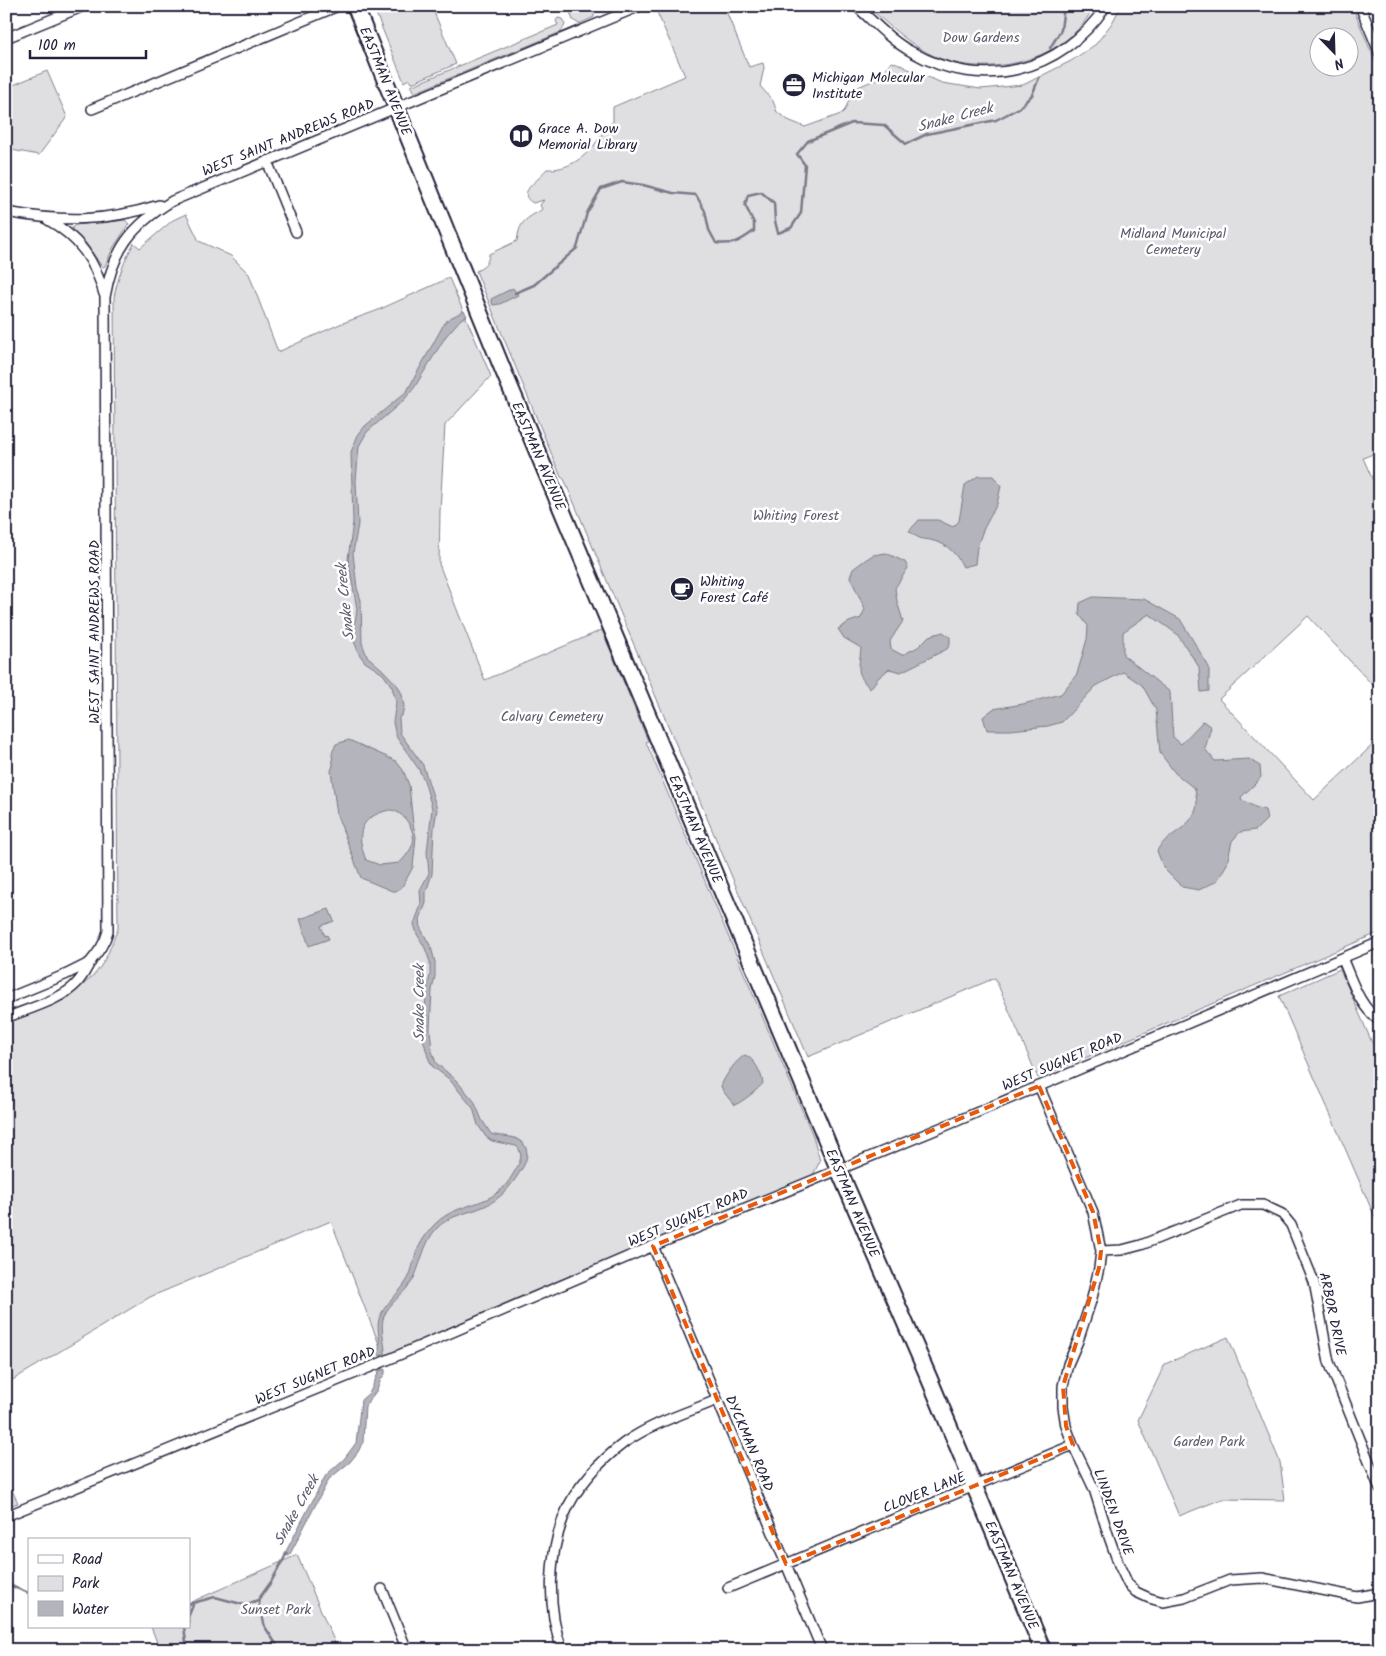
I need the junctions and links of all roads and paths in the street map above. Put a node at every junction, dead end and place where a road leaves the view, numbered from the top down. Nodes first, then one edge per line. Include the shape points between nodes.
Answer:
1 (84, 6) edge
2 (338, 6) edge
3 (356, 6) edge
4 (640, 6) edge
5 (856, 6) edge
6 (1106, 6) edge
7 (1360, 6) edge
8 (6, 38) edge
9 (1380, 54) edge
10 (397, 107) junction
11 (92, 109) dead end
12 (267, 161) junction
13 (172, 201) junction
14 (6, 212) edge
15 (43, 217) junction
16 (296, 232) dead end
17 (105, 297) junction
18 (1380, 942) edge
19 (1342, 958) junction
20 (90, 962) junction
21 (6, 999) edge
22 (6, 1018) edge
23 (1380, 1021) edge
24 (1039, 1086) junction
25 (839, 1170) junction
26 (652, 1246) junction
27 (1101, 1250) junction
28 (717, 1400) junction
29 (1073, 1445) junction
30 (975, 1486) junction
31 (1380, 1489) edge
32 (6, 1516) edge
33 (786, 1564) junction
34 (728, 1588) dead end
35 (382, 1589) dead end
36 (1380, 1593) edge
37 (407, 1650) edge
38 (562, 1650) edge
39 (822, 1650) edge
40 (1044, 1650) edge

1 - 8 street
2 - 11 street
3 - 10 main road, EASTMAN AVENUE
4 - 10 street, WEST SAINT ANDREWS ROAD
5 - 6 street via 902,46 923,58 951,69 980,74 1027,68 1056,54 1084,33
7 - 9 street
10 - 12 street, WEST SAINT ANDREWS ROAD
10 - 25 main road, EASTMAN AVENUE via 503,370
12 - 13 street, WEST SAINT ANDREWS ROAD
12 - 16 street
13 - 15 street via 123,215 70,220
13 - 17 street, WEST SAINT ANDREWS ROAD via 153,212 125,241 113,264
14 - 15 street
15 - 17 street, WEST SAINT ANDREWS ROAD via 66,232 86,253 98,273
17 - 20 street, WEST SAINT ANDREWS ROAD via 110,918 104,943
18 - 19 street, WEST SUGNET ROAD
19 - 23 street via 1370,1014
19 - 24 street, WEST SUGNET ROAD
20 - 21 street, WEST SAINT ANDREWS ROAD
20 - 22 street, WEST SAINT ANDREWS ROAD via 74,986 55,998
24 - 25 street, WEST SUGNET ROAD
24 - 27 street, LINDEN DRIVE via 1093,1212
25 - 26 street, WEST SUGNET ROAD
25 - 30 main road, EASTMAN AVENUE
26 - 28 street, DYCKMAN ROAD
26 - 32 street, WEST SUGNET ROAD via 282,1404
27 - 29 street, LINDEN DRIVE via 1092,1298 1068,1364 1064,1386 1063,1407
27 - 31 street, ARBOR DRIVE via 1122,1250 1141,1245 1241,1204 1263,1205 1282,1214 1291,1225 1314,1282 1329,1362
28 - 33 street, DYCKMAN ROAD
28 - 38 street via 649,1428 624,1444 582,1485 564,1515 554,1553 550,1591
29 - 30 street, CLOVER LANE
29 - 36 street, LINDEN DRIVE via 1094,1489 1122,1572 1136,1592 1163,1602 1184,1598 1230,1580 1262,1578 1357,1597
30 - 33 street, CLOVER LANE
30 - 40 main road, EASTMAN AVENUE
33 - 34 street, CLOVER LANE
33 - 39 street, DYCKMAN ROAD
35 - 37 street

